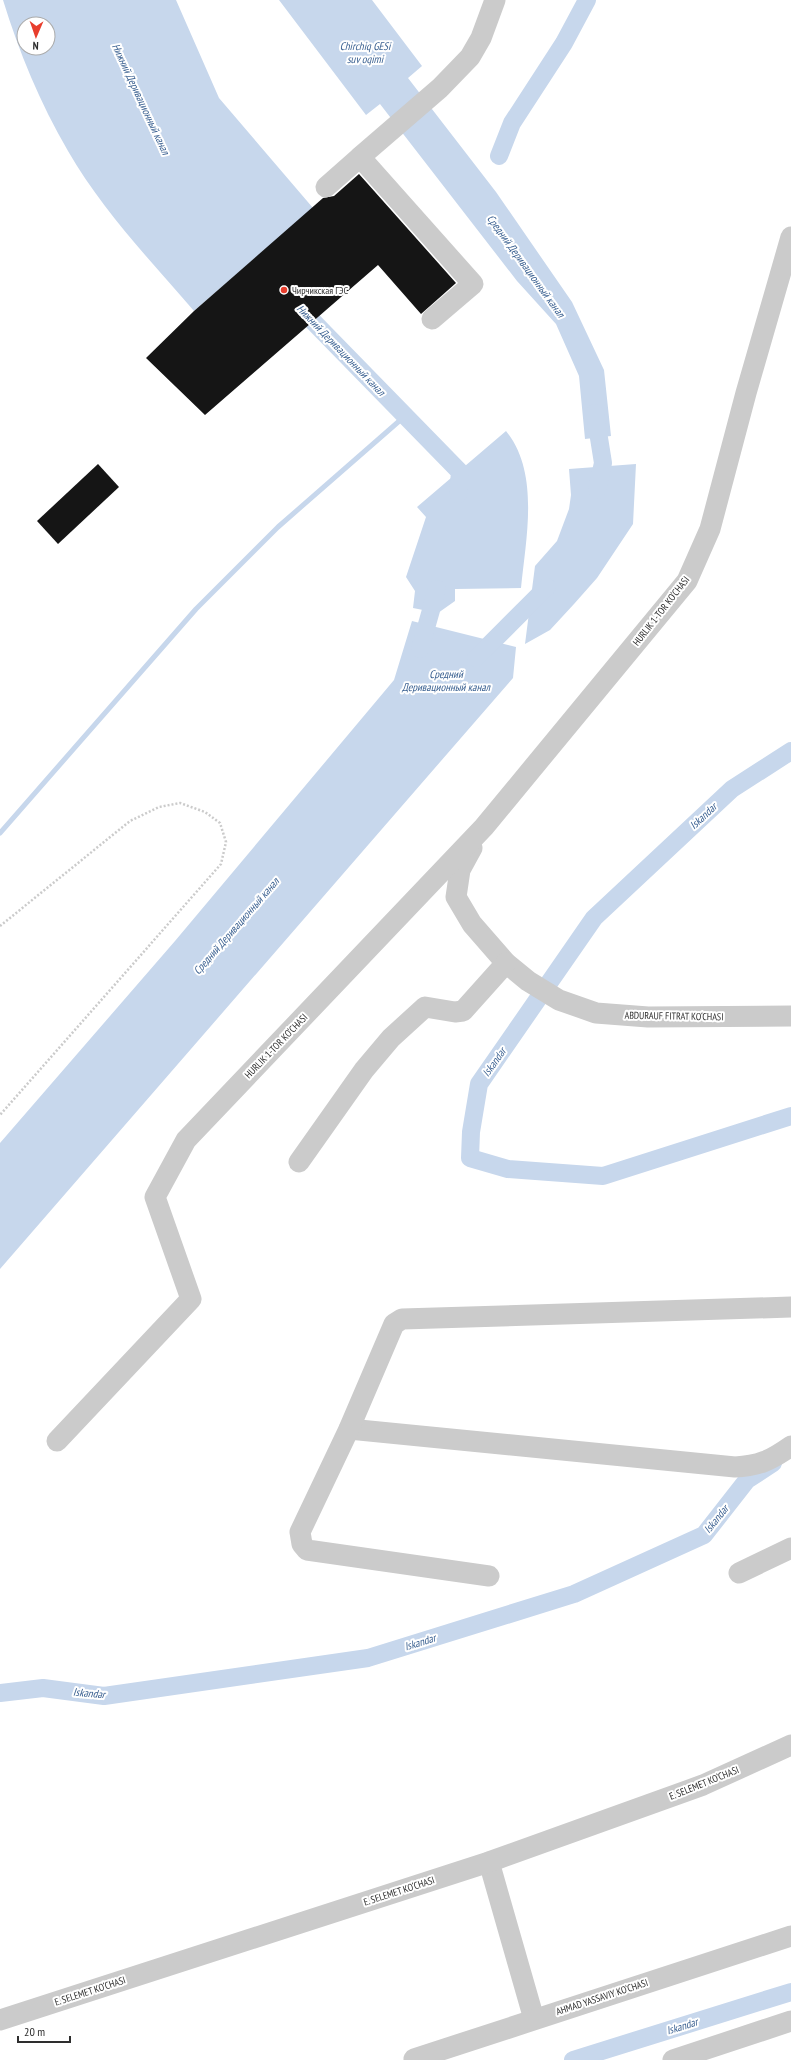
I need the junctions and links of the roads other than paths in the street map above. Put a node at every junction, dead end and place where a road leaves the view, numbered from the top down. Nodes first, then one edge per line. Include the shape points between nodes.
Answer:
1 (495, 0) edge
2 (360, 157) junction
3 (326, 187) dead end
4 (791, 237) edge
5 (432, 319) dead end
6 (484, 827) junction
7 (506, 963) junction
8 (528, 981) joint
9 (791, 1016) edge
10 (299, 1162) dead end
11 (791, 1307) edge
12 (349, 1429) junction
13 (57, 1441) dead end
14 (791, 1446) edge
15 (791, 1548) edge
16 (739, 1573) dead end
17 (489, 1576) dead end
18 (791, 1745) edge
19 (489, 1862) junction
20 (791, 1936) edge
21 (534, 2019) junction
22 (0, 2020) edge
23 (791, 2021) edge
24 (414, 2059) dead end
25 (674, 2060) edge

1 - 2 street via 482,38 470,57 440,88
2 - 3 street
2 - 5 street via 473,284
4 - 6 street, HURLIK 1-TOR KO‘CHASI via 710,529 687,581
6 - 7 street, HURLIK 1-TOR KO‘CHASI via 460,870 456,897 472,924
6 - 13 street, HURLIK 1-TOR KO‘CHASI via 186,1140 155,1197 190,1299
7 - 8 street, HURLIK 1-TOR KO‘CHASI
7 - 10 street via 464,1010 455,1012 425,1007 391,1038 364,1070
8 - 9 street, ABDURAUF FITRAT KO‘CHASI via 559,1000 596,1013 648,1017
11 - 12 street via 402,1319 394,1324
12 - 14 street via 735,1468 754,1466 773,1459
12 - 17 street via 300,1532 302,1544 307,1550
15 - 16 street
18 - 19 street, E. SELEMET KO‘CHASI via 703,1785
19 - 21 street
19 - 22 street, E. SELEMET KO‘CHASI
20 - 21 street, AHMAD YASSAVIY KO‘CHASI
21 - 24 street, AHMAD YASSAVIY KO‘CHASI
23 - 25 street

